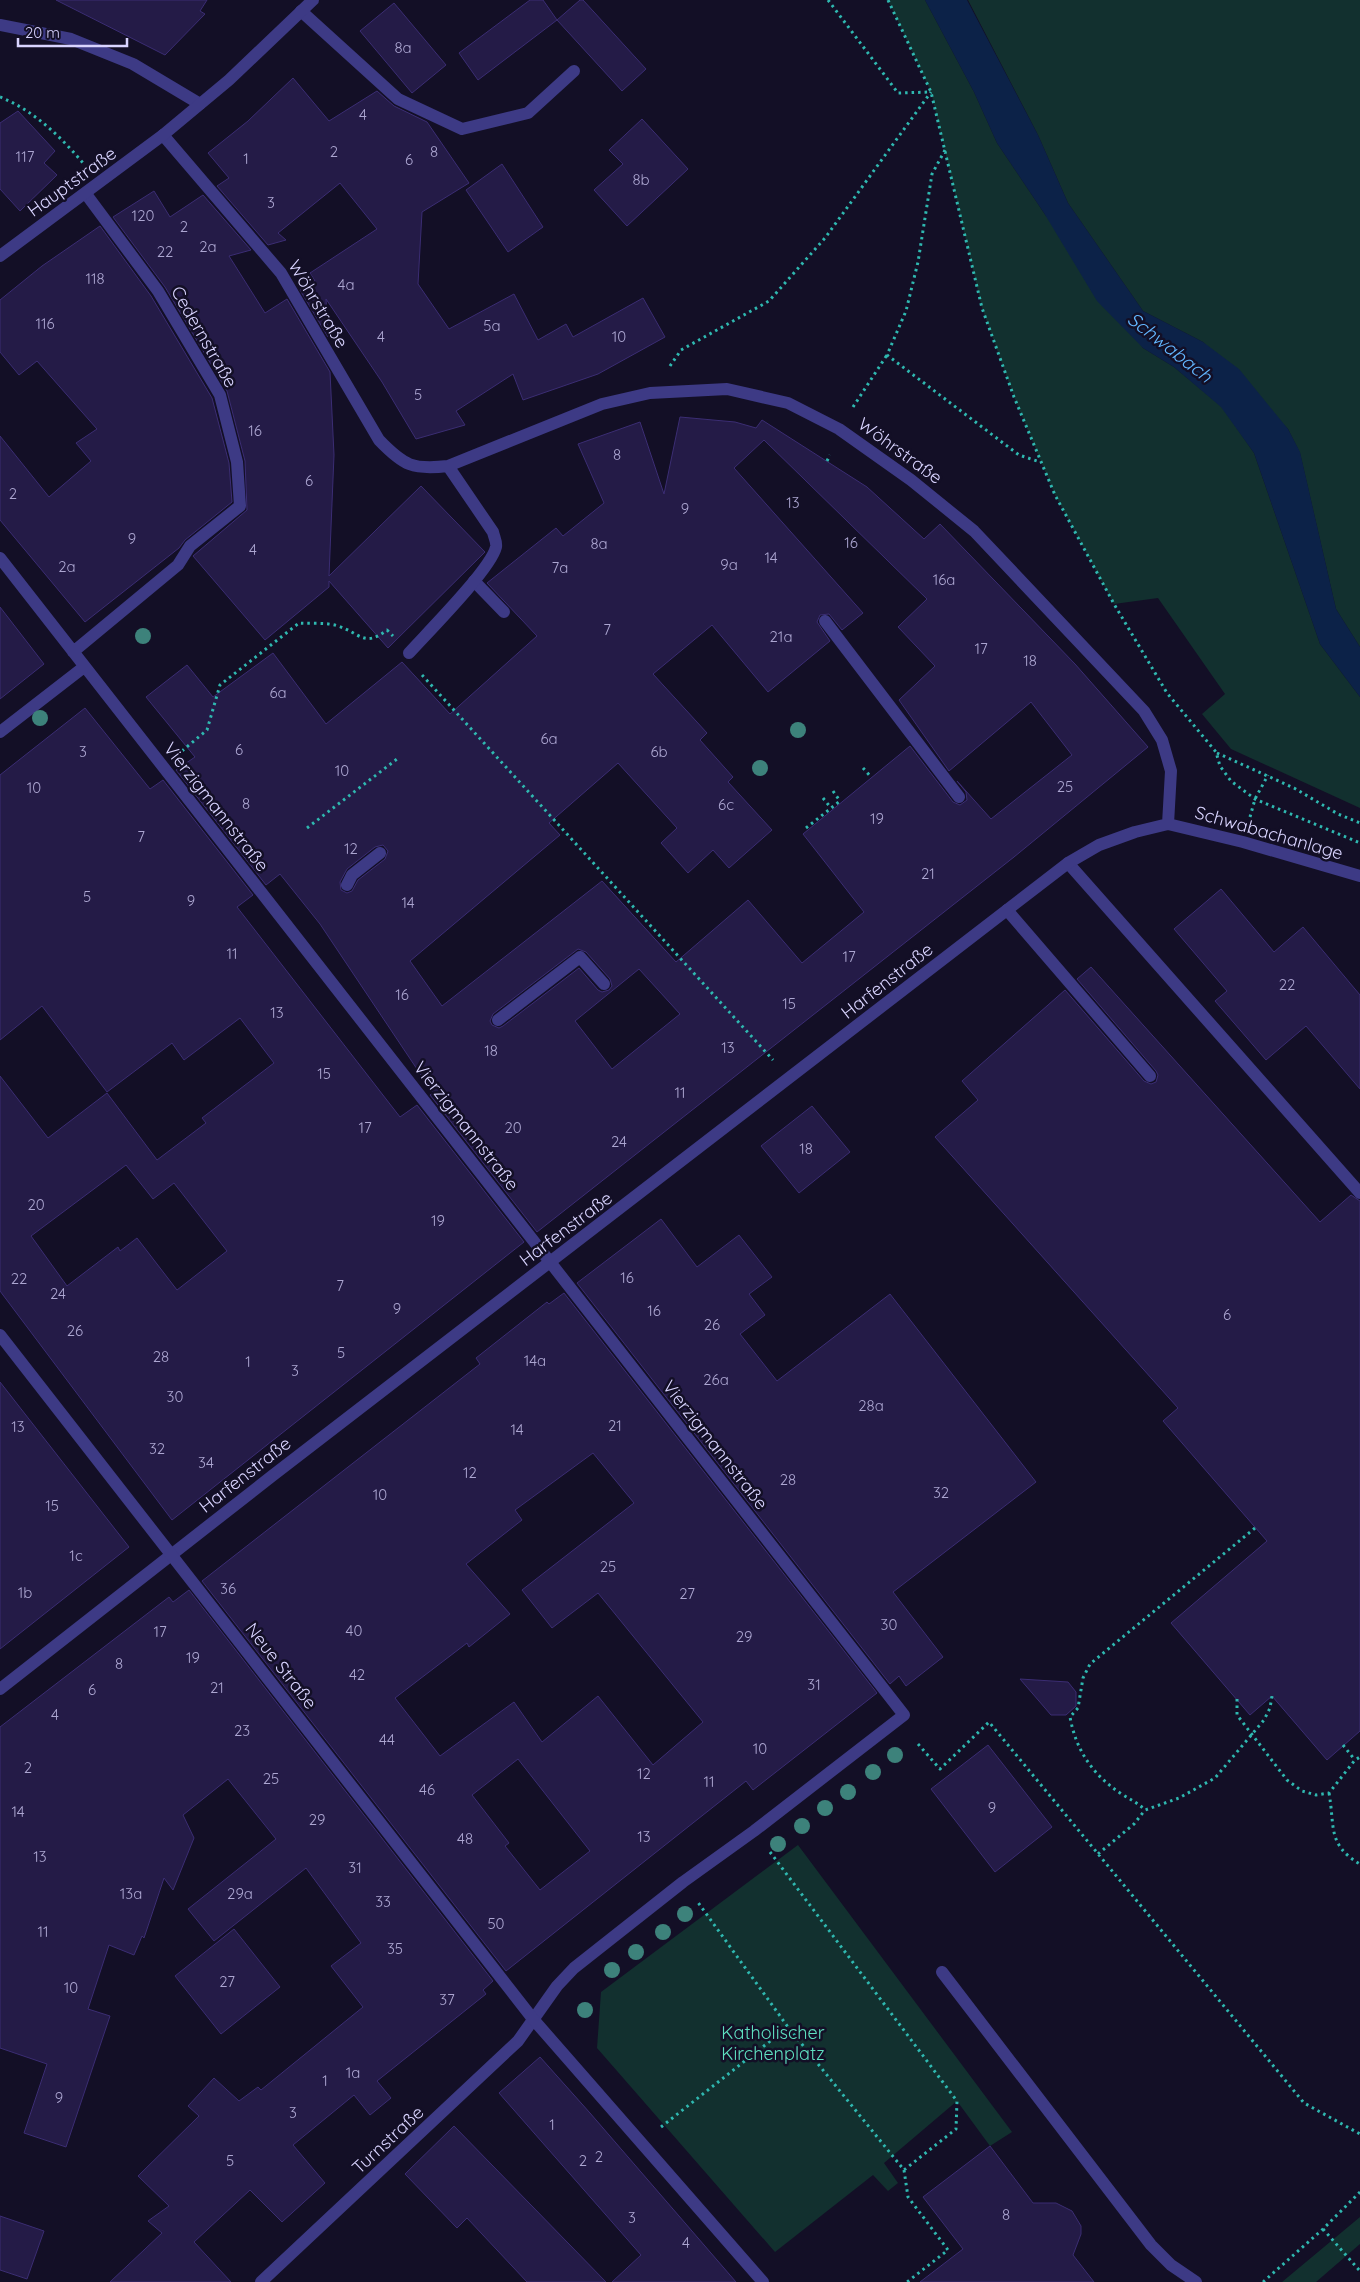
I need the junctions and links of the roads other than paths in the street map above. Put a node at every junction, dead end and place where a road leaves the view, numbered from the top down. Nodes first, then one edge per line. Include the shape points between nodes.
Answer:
1 (313, 0) edge
2 (301, 12) junction
3 (0, 25) edge
4 (574, 71) dead end
5 (200, 104) junction
6 (163, 135) junction
7 (86, 194) junction
8 (0, 256) edge
9 (448, 466) junction
10 (0, 558) edge
11 (474, 581) junction
12 (504, 612) dead end
13 (825, 621) dead end
14 (74, 652) junction
15 (409, 653) road end
16 (84, 667) junction
17 (0, 732) edge
18 (959, 797) dead end
19 (1168, 824) junction
20 (380, 853) dead end
21 (1068, 862) junction
22 (1360, 876) edge
23 (347, 885) dead end
24 (1007, 910) junction
25 (604, 984) dead end
26 (498, 1020) dead end
27 (1150, 1076) dead end
28 (1360, 1194) edge
29 (550, 1263) junction
30 (0, 1335) edge
31 (171, 1555) junction
32 (0, 1689) edge
33 (942, 1972) dead end
34 (533, 2020) junction
35 (261, 2282) edge
36 (763, 2282) edge
37 (1196, 2282) edge

1 - 2 street, Hauptstraße
2 - 4 street via 398,99 462,129 528,113
2 - 5 street, Hauptstraße
3 - 5 street via 71,39 133,64
5 - 6 street, Hauptstraße
6 - 7 street, Hauptstraße
6 - 9 street, Wöhrstraße via 281,273 379,440 405,463 422,469
7 - 8 street, Hauptstraße
7 - 14 street, Cedernstraße via 158,291 220,395 237,462 240,506 190,546 178,566
9 - 11 street via 493,532 496,544 493,554
9 - 19 street, Wöhrstraße via 602,404 650,393 727,389 788,403 839,429 911,480 974,532 1144,711 1162,740 1171,771
10 - 14 street, Vierzigmannstraße
11 - 12 street
11 - 15 street
13 - 18 street
14 - 16 street, Vierzigmannstraße
16 - 17 street
16 - 29 street, Vierzigmannstraße
19 - 21 street, Harfenstraße via 1099,845
19 - 22 street, Schwabachanlage
20 - 23 street via 352,875
21 - 24 street, Harfenstraße
21 - 28 street
24 - 27 street
24 - 29 street, Harfenstraße
25 - 26 street via 580,957
29 - 31 street, Harfenstraße
29 - 34 street, Vierzigmannstraße via 904,1715 574,1968
30 - 31 street, Neue Straße
31 - 32 street, Harfenstraße
31 - 34 street, Neue Straße
33 - 37 street via 1151,2244 1171,2265
34 - 35 street, Turnstraße via 511,2048
34 - 36 street

